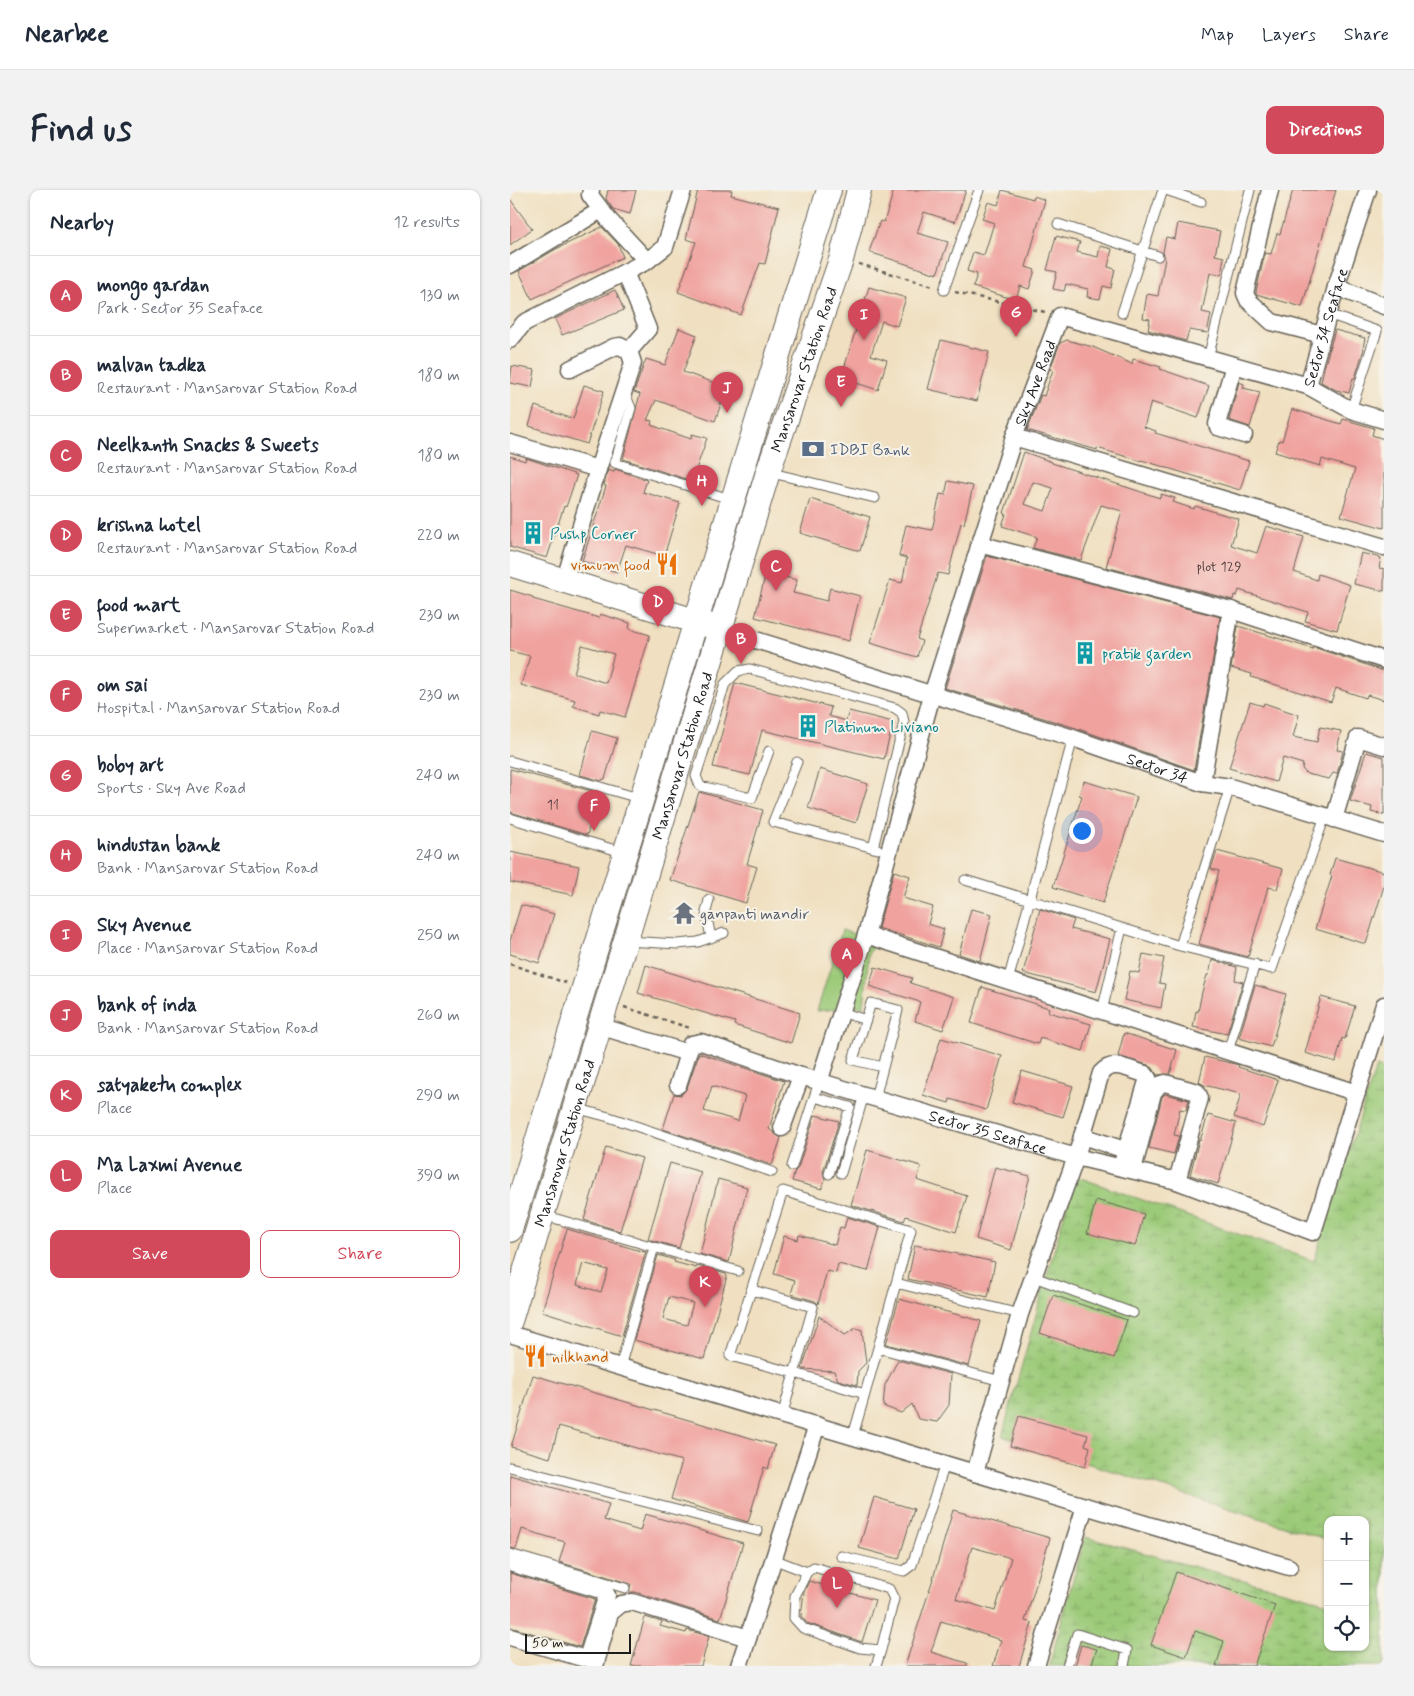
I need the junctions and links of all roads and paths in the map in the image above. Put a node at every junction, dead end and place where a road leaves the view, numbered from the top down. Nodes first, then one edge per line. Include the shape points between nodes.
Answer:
1 (591, 190) edge
2 (683, 190) edge
3 (830, 190) edge
4 (859, 190) edge
5 (979, 190) edge
6 (1164, 190) edge
7 (1250, 190) edge
8 (1270, 190) edge
9 (1368, 190) edge
10 (1176, 192) edge
11 (1201, 202) dead end
12 (601, 210) junction
13 (1058, 224) dead end
14 (812, 251) junction
15 (1142, 252) junction
16 (1158, 256) dead end
17 (841, 260) junction
18 (647, 262) junction
19 (510, 265) edge
20 (625, 272) junction
21 (1336, 287) junction
22 (944, 290) dead end
23 (1384, 306) edge
24 (1122, 312) dead end
25 (1328, 314) junction
26 (1322, 335) junction
27 (510, 340) edge
28 (629, 351) junction
29 (1208, 358) junction
30 (1234, 365) junction
31 (570, 369) dead end
32 (1308, 386) junction
33 (624, 390) junction
34 (1351, 410) junction
35 (1384, 420) edge
36 (1244, 435) dead end
37 (1014, 437) junction
38 (510, 443) edge
39 (598, 469) junction
40 (768, 472) junction
41 (875, 498) dead end
42 (733, 500) junction
43 (979, 544) junction
44 (1384, 546) edge
45 (510, 564) edge
46 (564, 582) junction
47 (1231, 610) junction
48 (696, 622) junction
49 (720, 629) junction
50 (1384, 660) edge
51 (932, 694) junction
52 (1073, 738) junction
53 (1384, 746) edge
54 (768, 751) dead end
55 (510, 761) edge
56 (797, 762) dead end
57 (1202, 783) junction
58 (1230, 787) junction
59 (642, 799) junction
60 (1329, 817) junction
61 (510, 818) edge
62 (1384, 834) edge
63 (881, 850) junction
64 (625, 853) junction
65 (965, 880) dead end
66 (709, 900) dead end
67 (1030, 900) junction
68 (1122, 928) junction
69 (724, 933) dead end
70 (866, 935) junction
71 (711, 938) junction
72 (626, 941) junction
73 (1180, 946) junction
74 (510, 964) edge
75 (1255, 964) junction
76 (1008, 980) junction
77 (583, 992) junction
78 (607, 1002) junction
79 (1384, 1005) edge
80 (1102, 1011) junction
81 (841, 1012) junction
82 (866, 1020) junction
83 (600, 1026) junction
84 (1228, 1051) junction
85 (688, 1053) junction
86 (883, 1068) junction
87 (801, 1076) junction
88 (678, 1085) dead end
89 (816, 1089) junction
90 (1357, 1093) junction
91 (861, 1098) junction
92 (575, 1108) junction
93 (782, 1128) dead end
94 (1082, 1136) junction
95 (1125, 1150) junction
96 (1076, 1157) junction
97 (792, 1166) dead end
98 (1127, 1168) junction
99 (772, 1172) dead end
100 (841, 1172) dead end
101 (829, 1174) dead end
102 (1176, 1181) junction
103 (542, 1215) junction
104 (510, 1230) edge
105 (654, 1247) junction
106 (738, 1271) dead end
107 (1034, 1277) junction
108 (896, 1283) junction
109 (752, 1290) junction
110 (1132, 1312) dead end
111 (1020, 1314) junction
112 (510, 1321) edge
113 (510, 1334) edge
114 (878, 1348) junction
115 (620, 1367) junction
116 (794, 1372) junction
117 (1001, 1381) junction
118 (865, 1394) junction
119 (782, 1416) junction
120 (817, 1425) junction
121 (853, 1436) junction
122 (945, 1464) junction
123 (510, 1468) edge
124 (975, 1473) junction
125 (1085, 1506) junction
126 (758, 1531) dead end
127 (510, 1554) edge
128 (841, 1556) dead end
129 (773, 1559) junction
130 (510, 1563) edge
131 (1289, 1567) dead end
132 (807, 1572) junction
133 (625, 1588) dead end
134 (510, 1637) edge
135 (748, 1638) junction
136 (881, 1650) junction
137 (595, 1666) edge
138 (739, 1666) edge
139 (876, 1666) edge
140 (1036, 1666) edge
141 (1067, 1666) edge
142 (1124, 1666) edge

1 - 12 street via 590,195
2 - 18 street via 664,247
3 - 14 main road, Mansarovar Station Road
4 - 17 main road, Mansarovar Station Road
5 - 22 lane
6 - 10 lane
6 - 15 lane
7 - 29 lane
8 - 26 street via 1245,293 1248,300 1272,322
9 - 21 street, Sector 34 Seaface
10 - 11 lane
12 - 18 street
12 - 19 street
13 - 15 lane
14 - 17 main road
14 - 42 main road, Mansarovar Station Road
15 - 16 lane
15 - 24 lane
17 - 40 main road, Mansarovar Station Road
18 - 20 street
20 - 27 street via 524,323
20 - 28 street via 648,329
21 - 23 street
21 - 25 street, Sector 34 Seaface
25 - 26 street, Sector 34 Seaface
25 - 34 lane via 1377,331
26 - 32 street, Sector 34 Seaface
28 - 31 street via 620,346 614,347
28 - 33 street via 633,362
29 - 30 street, Sky Ave Road
29 - 37 street, Sky Ave Road via 1060,316
30 - 32 street, Sky Ave Road
30 - 36 street via 1217,424
32 - 34 street, Sector 34 Seaface
33 - 39 street
33 - 42 lane via 631,408 614,463
34 - 35 street, Sector 34 Seaface
37 - 43 street, Sky Ave Road
37 - 44 street
38 - 39 street
39 - 46 street
40 - 41 lane
40 - 49 main road, Mansarovar Station Road
42 - 48 main road, Mansarovar Station Road
43 - 47 street
43 - 51 street, Sky Ave Road
45 - 46 main road
46 - 48 main road
47 - 50 street
47 - 57 street
48 - 49 main road
48 - 59 main road, Mansarovar Station Road
49 - 51 street, Sector 34
49 - 72 main road, Mansarovar Station Road
51 - 52 street, Sector 34
51 - 63 street
52 - 57 street, Sector 34
52 - 67 lane
53 - 60 street via 1358,738
54 - 63 lane via 752,798 700,786 696,776 724,684 738,671 750,669 895,708 902,713 904,722
55 - 59 lane
56 - 63 lane via 773,822
57 - 58 street, Sector 34
58 - 60 street, Sector 34
58 - 73 lane
59 - 64 main road, Mansarovar Station Road
60 - 62 street, Sector 34
60 - 75 lane via 1272,969
61 - 64 lane
63 - 70 street
64 - 77 main road, Mansarovar Station Road
65 - 67 lane
66 - 71 lane via 706,912
67 - 68 lane
67 - 76 lane
68 - 73 lane
68 - 80 lane
69 - 71 lane
70 - 76 street
70 - 81 street
71 - 72 lane via 678,944
72 - 78 main road, Mansarovar Station Road
73 - 75 lane
74 - 77 path
75 - 84 lane
76 - 80 street
77 - 78 main road
77 - 104 main road, Mansarovar Station Road
78 - 83 main road, Mansarovar Station Road
79 - 90 street, Sector 35 Seaface
80 - 84 street
81 - 82 lane
81 - 89 street
82 - 86 lane via 853,1060
82 - 86 lane via 871,1003 898,1010
83 - 85 street
83 - 92 main road, Mansarovar Station Road
84 - 90 street
85 - 87 street, Sector 35 Seaface via 691,1044 701,1042
85 - 88 street
86 - 91 lane
87 - 89 street, Sector 35 Seaface
87 - 93 street
89 - 91 street, Sector 35 Seaface
89 - 97 lane
90 - 102 street, Sector 35 Seaface via 1313,1232
91 - 96 street, Sector 35 Seaface
91 - 100 lane
91 - 101 lane
92 - 99 lane
92 - 103 main road, Mansarovar Station Road
94 - 95 street
94 - 95 street via 1100,1074 1106,1068 1112,1065 1145,1074 1148,1078
94 - 96 street
95 - 98 street
96 - 98 street, Sector 35 Seaface
96 - 107 street
98 - 102 street, Sector 35 Seaface
98 - 102 street via 1154,1092 1165,1083 1197,1092 1200,1098
103 - 105 lane
103 - 112 main road, Mansarovar Station Road
105 - 106 lane
105 - 115 lane
107 - 110 lane
107 - 111 street
108 - 109 lane via 911,1230 784,1191
108 - 111 lane
108 - 114 lane
109 - 116 lane via 813,1307
109 - 116 lane via 730,1356
111 - 117 street
113 - 115 street
114 - 117 lane
114 - 118 lane
115 - 119 street
116 - 118 lane
116 - 119 lane
117 - 124 street
118 - 121 lane
119 - 120 street
120 - 121 street
120 - 129 street
121 - 122 street
122 - 124 street
122 - 128 lane via 912,1564 904,1571
123 - 126 lane
124 - 125 street
125 - 131 street
125 - 140 street
127 - 133 lane
129 - 132 lane
129 - 135 street
130 - 134 street via 604,1591 607,1595 587,1658
132 - 136 lane via 795,1596 794,1618 803,1628 860,1648
132 - 136 lane via 814,1568 889,1589 894,1600
135 - 137 street via 632,1602 621,1604 610,1613
135 - 138 street
136 - 139 lane
141 - 142 lane via 1077,1634 1128,1650

